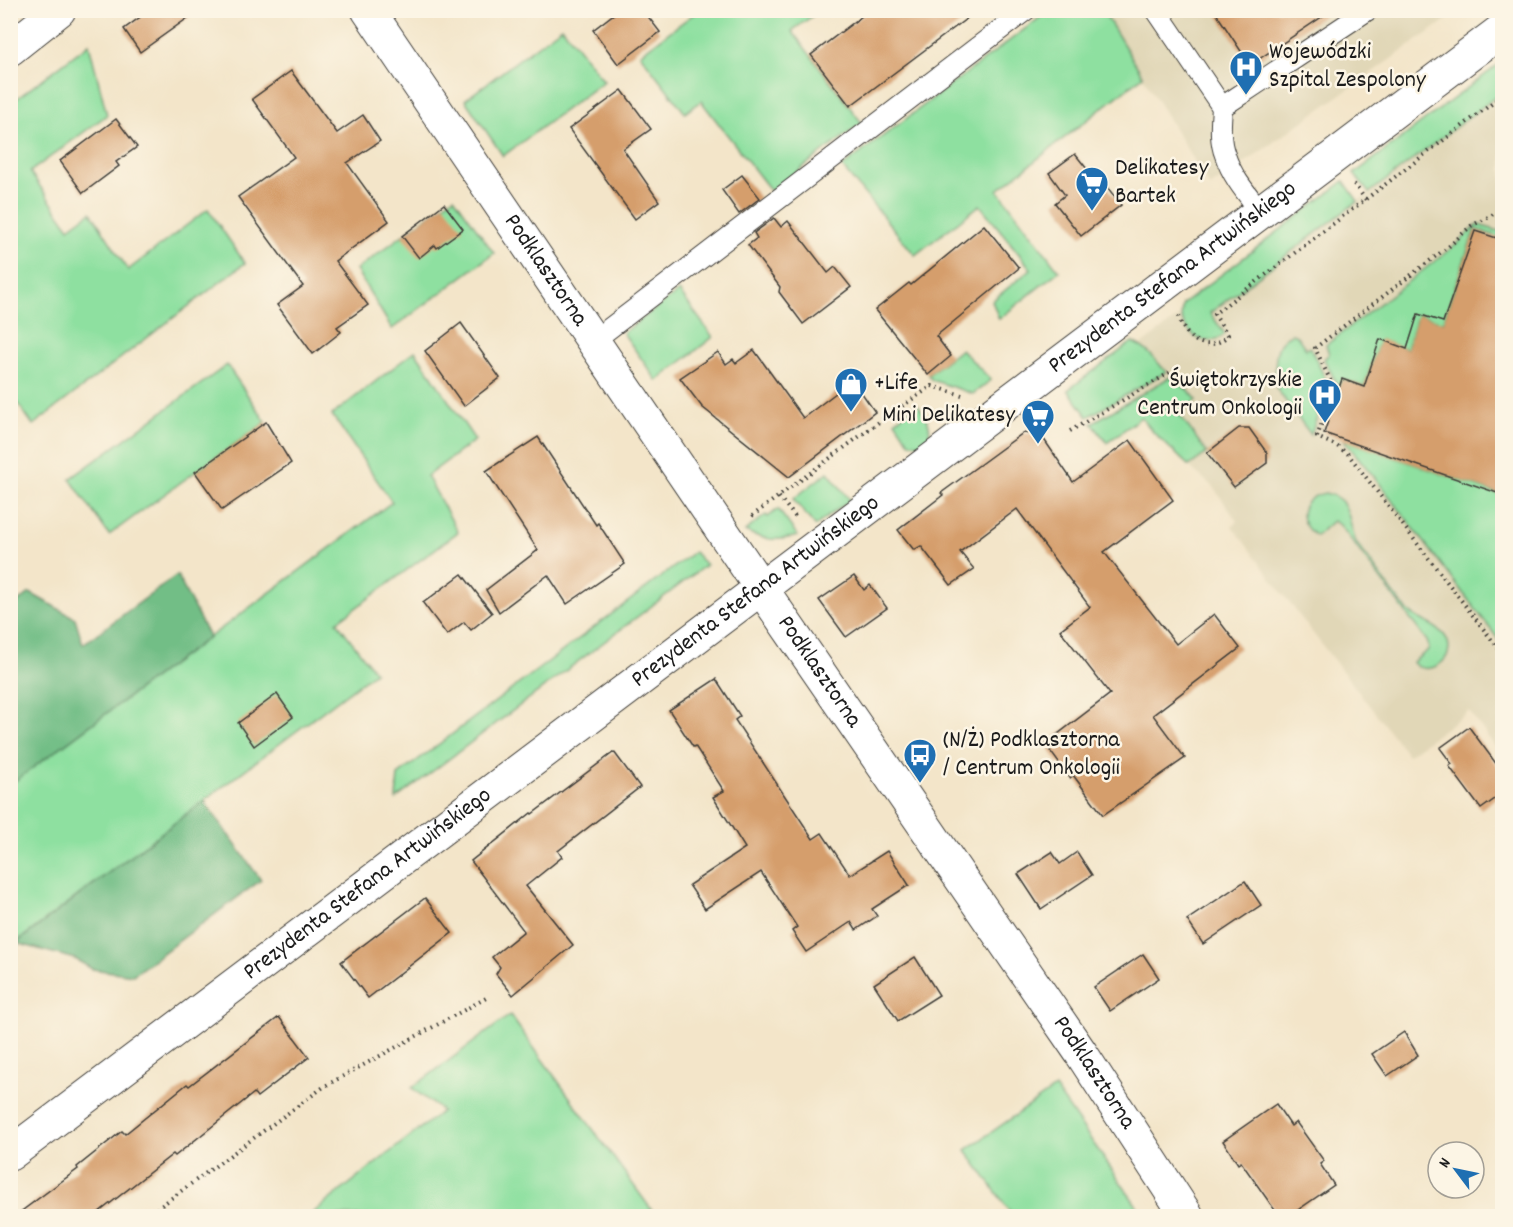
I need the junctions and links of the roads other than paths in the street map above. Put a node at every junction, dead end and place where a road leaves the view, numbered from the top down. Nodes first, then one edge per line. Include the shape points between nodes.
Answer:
1 (59, 10) edge
2 (368, 10) edge
3 (1026, 10) edge
4 (1156, 10) edge
5 (1368, 10) edge
6 (1503, 30) edge
7 (10, 49) edge
8 (1222, 107) junction
9 (1261, 212) junction
10 (593, 341) junction
11 (760, 588) junction
12 (10, 1154) edge
13 (1187, 1216) edge

1 - 7 street
2 - 10 street, Podklasztorna
3 - 10 lane
4 - 8 lane
5 - 8 lane
6 - 9 street, Prezydenta Stefana Artwińskiego
8 - 9 lane via 1224,154 1237,182
9 - 11 street, Prezydenta Stefana Artwińskiego
10 - 11 street, Podklasztorna
11 - 12 street, Prezydenta Stefana Artwińskiego
11 - 13 street, Podklasztorna via 1081,1053

